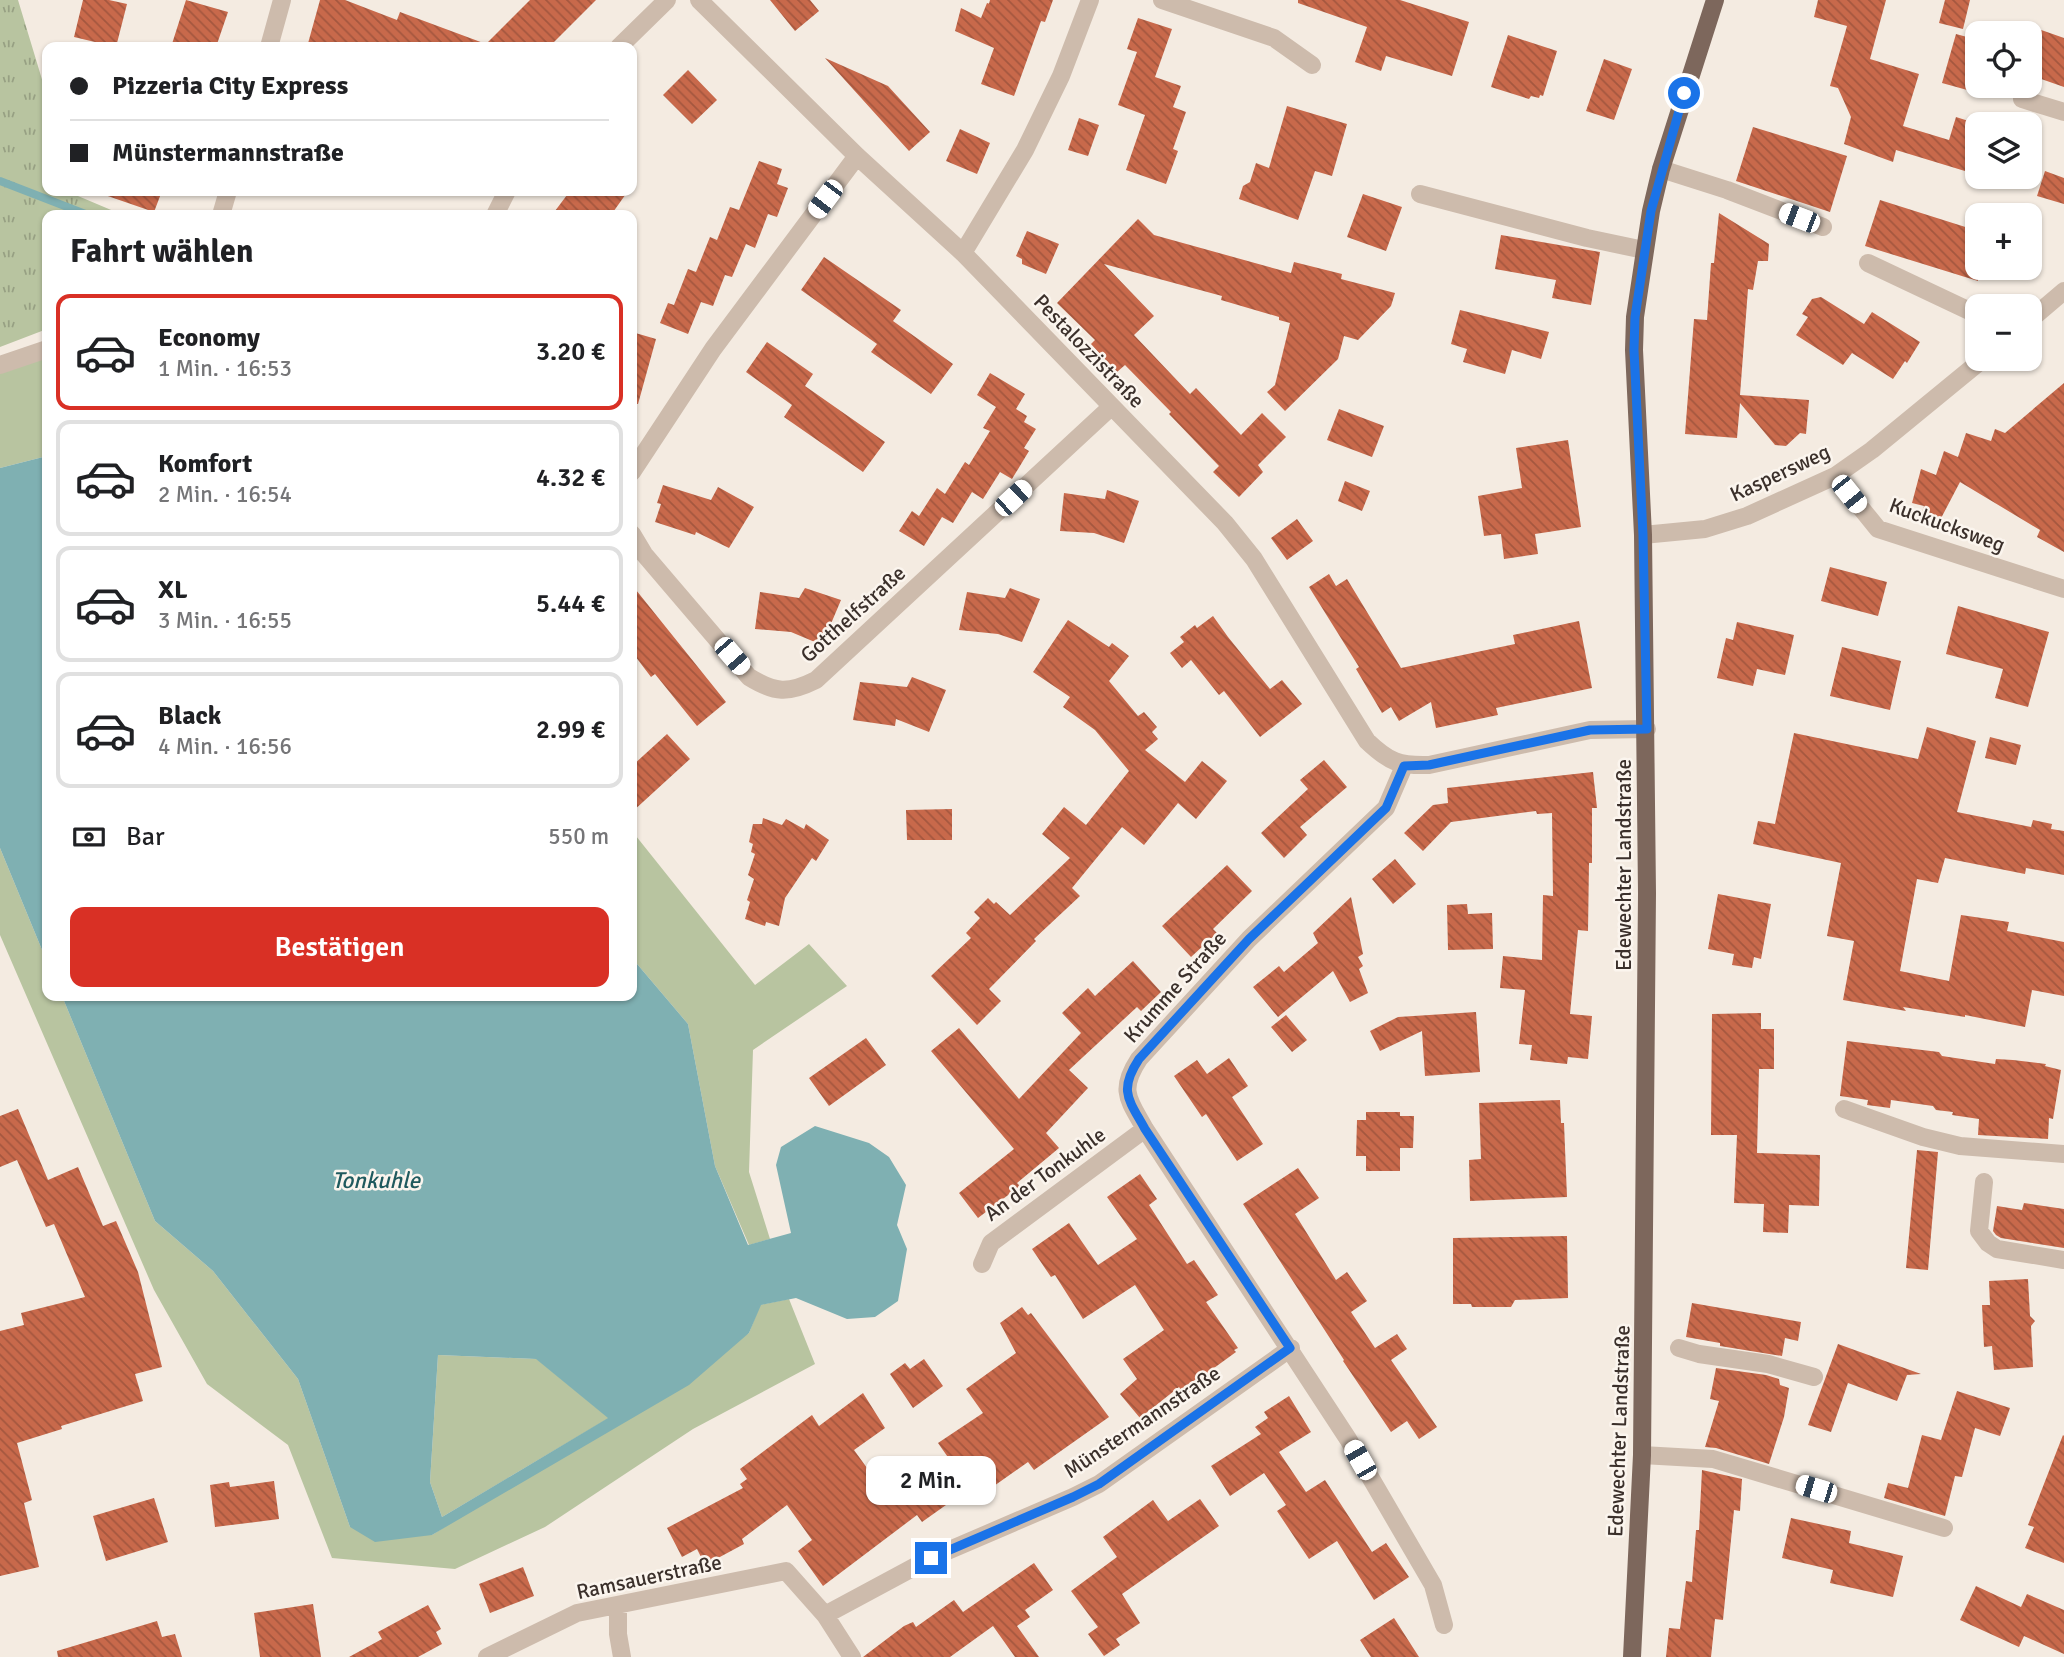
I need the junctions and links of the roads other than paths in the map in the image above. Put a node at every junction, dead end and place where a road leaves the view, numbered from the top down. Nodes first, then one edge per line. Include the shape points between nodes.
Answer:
1 (282, 0) edge
2 (667, 0) edge
3 (699, 0) edge
4 (1090, 0) edge
5 (1161, 0) edge
6 (1715, 0) edge
7 (270, 42) edge
8 (624, 42) edge
9 (1312, 65) dead end
10 (2022, 99) dead end
11 (2064, 112) edge
12 (857, 156) junction
13 (1661, 169) junction
14 (1420, 194) dead end
15 (1823, 227) dead end
16 (1644, 250) junction
17 (963, 253) junction
18 (1868, 264) dead end
19 (2064, 291) edge
20 (1965, 310) edge
21 (2042, 310) edge
22 (42, 351) edge
23 (0, 365) edge
24 (1968, 371) edge
25 (1111, 407) junction
26 (637, 464) edge
27 (1835, 476) junction
28 (1643, 535) junction
29 (637, 542) edge
30 (2064, 589) edge
31 (1647, 729) junction
32 (1404, 766) junction
33 (1844, 1109) dead end
34 (1145, 1129) junction
35 (2064, 1154) edge
36 (1984, 1182) dead end
37 (2064, 1260) edge
38 (982, 1264) dead end
39 (1290, 1348) junction
40 (1679, 1348) dead end
41 (1814, 1377) dead end
42 (1642, 1455) junction
43 (1944, 1528) dead end
44 (618, 1605) junction
45 (825, 1615) junction
46 (1444, 1625) dead end
47 (487, 1657) edge
48 (622, 1657) edge
49 (852, 1657) edge
50 (1632, 1657) edge

1 - 7 street
2 - 8 street
3 - 12 street, Pestalozzistraße
4 - 17 street via 1026,149
5 - 9 street via 1274,38
6 - 13 main road, Edewechter Landstraße
10 - 11 street
12 - 17 street, Pestalozzistraße
12 - 26 street via 713,349
13 - 15 street
13 - 16 main road, Edewechter Landstraße
14 - 16 street
16 - 28 main road, Edewechter Landstraße via 1634,350
17 - 25 street, Pestalozzistraße
18 - 20 street
19 - 21 street
22 - 23 street
24 - 27 street, Kaspersweg
25 - 29 street, Gotthelfstraße via 816,680 800,688 774,689 749,677
25 - 32 street, Pestalozzistraße via 1225,523 1254,559 1367,741 1383,757
27 - 28 street, Kaspersweg via 1748,516 1705,529
27 - 30 street, Kuckucksweg via 1878,529
28 - 31 main road, Edewechter Landstraße
31 - 32 street via 1590,730 1429,765
31 - 42 main road, Edewechter Landstraße
32 - 34 street, Krumme Straße via 1386,808 1249,939 1139,1059 1126,1086
33 - 35 street via 1960,1146
34 - 38 street, An der Tonkuhle via 991,1243
34 - 39 street, Krumme Straße
36 - 37 street via 1979,1231 1987,1243 1997,1249
39 - 45 street, Münstermannstraße via 1099,1484 931,1558
39 - 46 street, Krumme Straße via 1433,1585
40 - 41 street
42 - 43 street via 1713,1459
42 - 50 main road, Edewechter Landstraße
44 - 45 street, Ramsauerstraße via 786,1571
44 - 47 street, Ramsauerstraße via 577,1613
44 - 48 street
45 - 49 street

